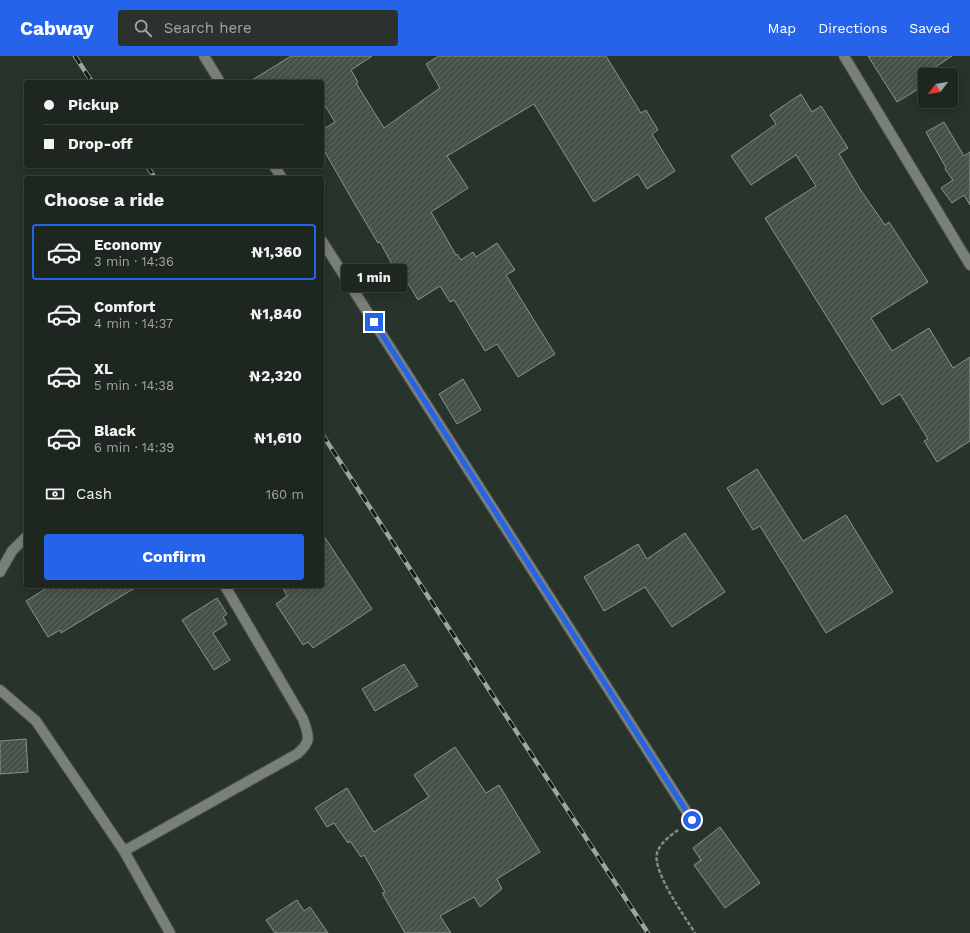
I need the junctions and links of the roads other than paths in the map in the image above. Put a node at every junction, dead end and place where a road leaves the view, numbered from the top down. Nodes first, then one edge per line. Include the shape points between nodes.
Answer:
1 (204, 56) edge
2 (844, 56) edge
3 (219, 80) edge
4 (324, 244) edge
5 (970, 265) edge
6 (24, 539) edge
7 (0, 572) edge
8 (226, 588) edge
9 (0, 690) edge
10 (692, 820) road end
11 (124, 851) junction
12 (170, 933) edge

1 - 3 street
2 - 5 street
4 - 10 street
6 - 7 street via 12,551
8 - 11 street via 303,719 308,735 306,746 297,754
9 - 11 street via 36,721
11 - 12 street

